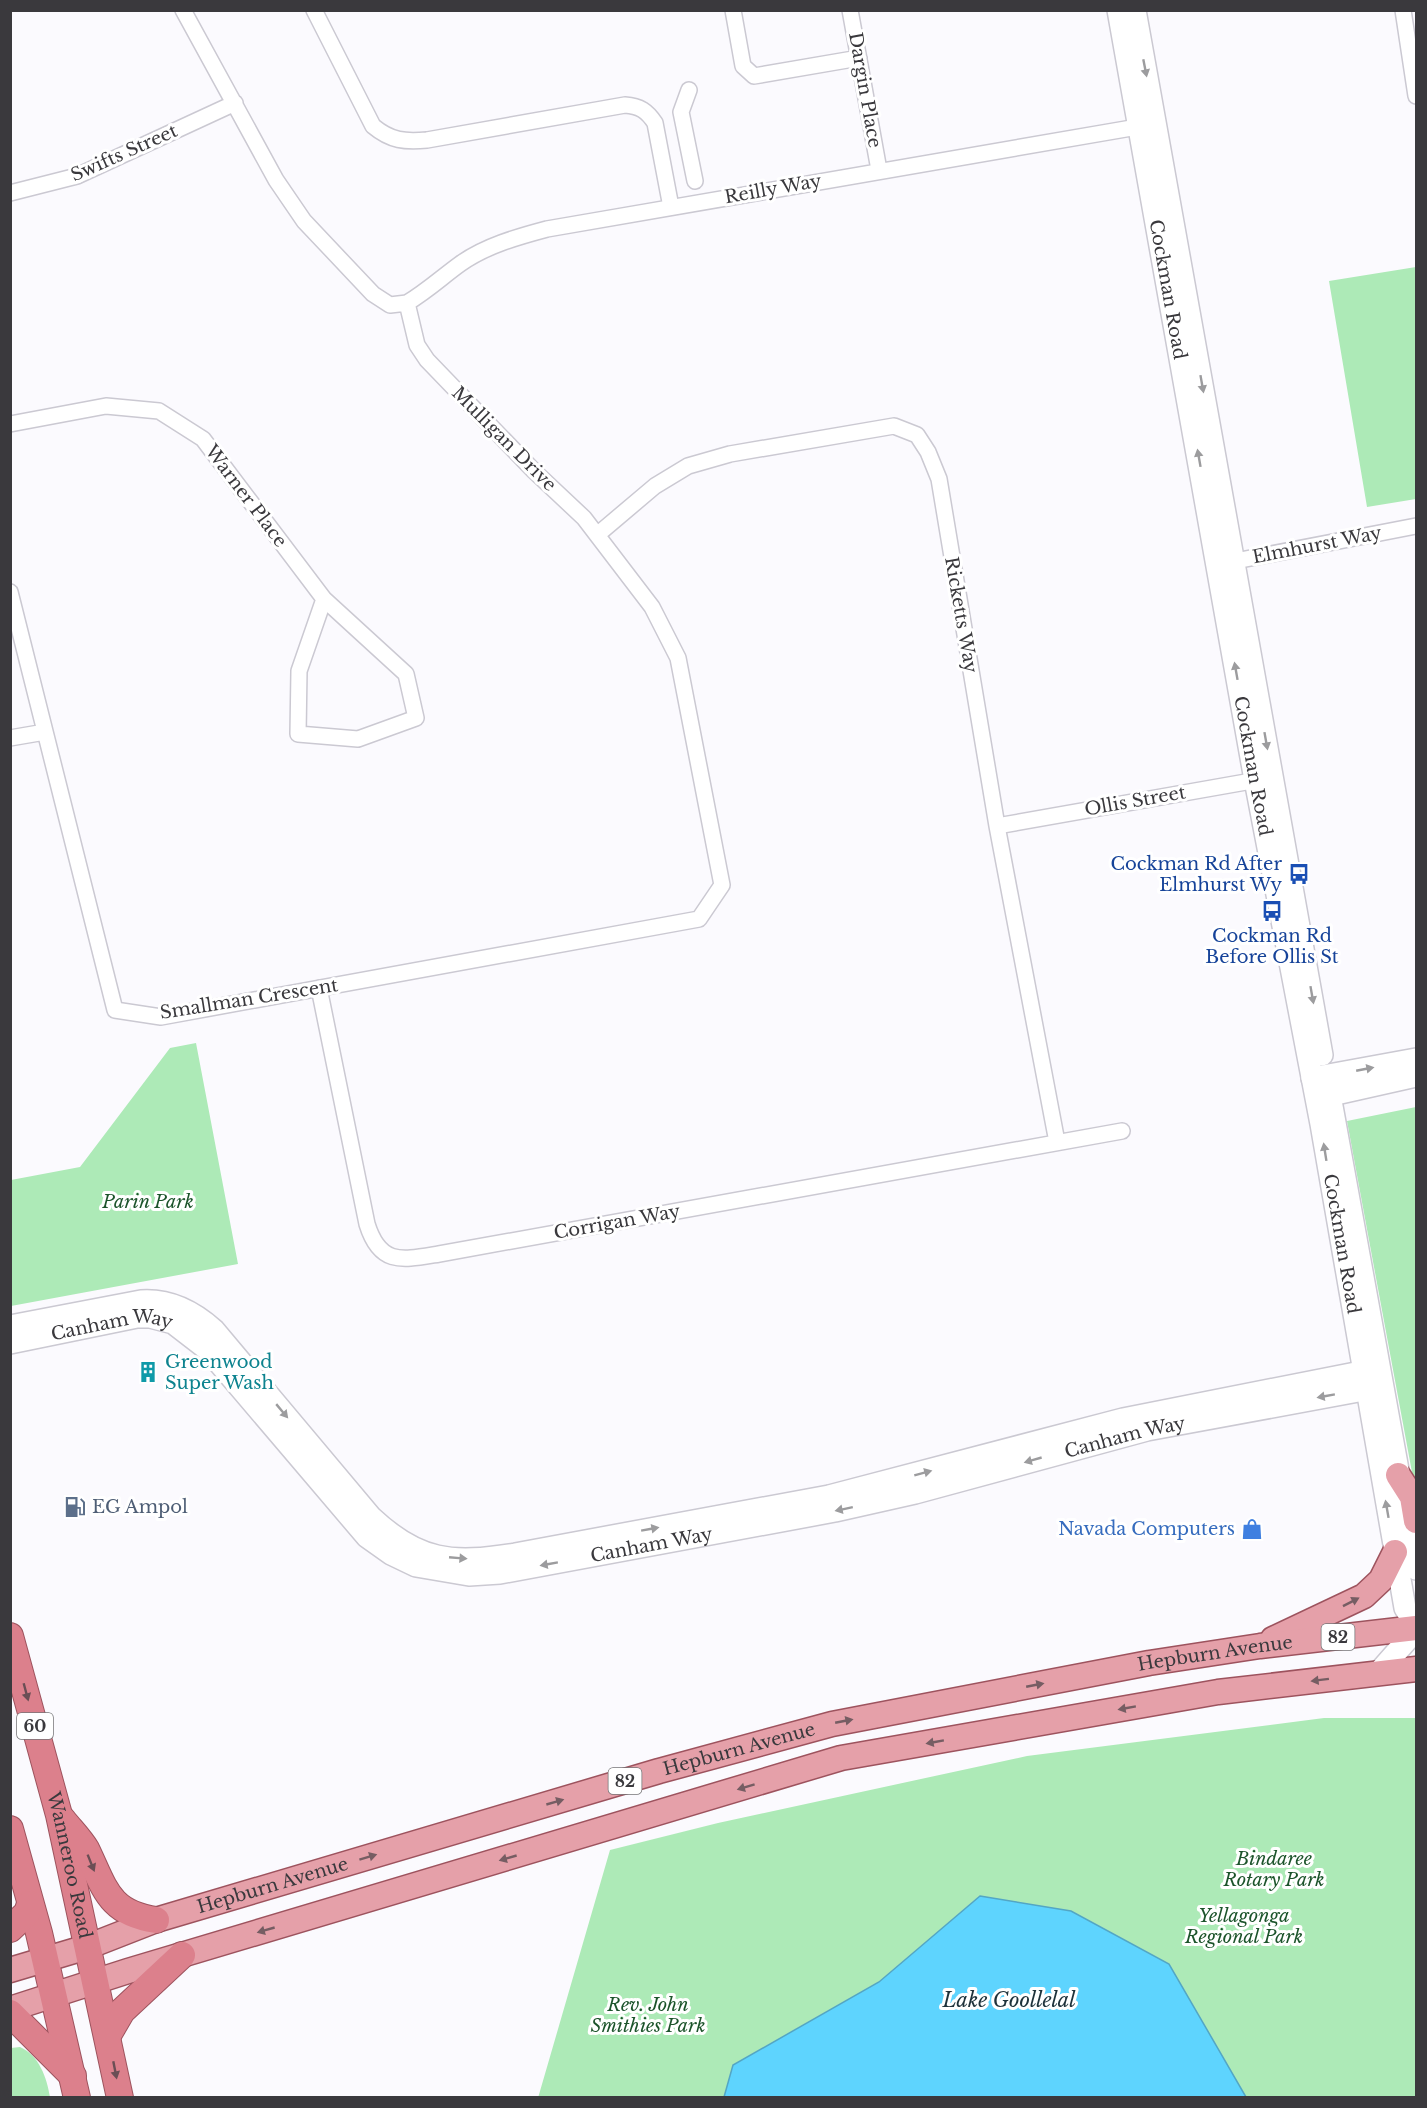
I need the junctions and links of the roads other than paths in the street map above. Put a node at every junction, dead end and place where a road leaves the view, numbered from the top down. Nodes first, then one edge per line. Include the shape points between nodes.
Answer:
1 (183, 10) edge
2 (314, 10) edge
3 (733, 10) edge
4 (850, 10) edge
5 (1118, 10) edge
6 (1135, 10) edge
7 (1403, 10) edge
8 (859, 58) junction
9 (689, 90) dead end
10 (1416, 96) edge
11 (234, 103) junction
12 (1148, 125) junction
13 (879, 170) junction
14 (695, 181) dead end
15 (10, 193) edge
16 (671, 207) junction
17 (407, 303) junction
18 (10, 424) edge
19 (1416, 526) edge
20 (597, 535) junction
21 (1225, 563) junction
22 (10, 592) edge
23 (324, 599) junction
24 (45, 732) junction
25 (10, 738) edge
26 (1264, 779) junction
27 (997, 826) junction
28 (699, 919) joint
29 (319, 988) junction
30 (1416, 1059) edge
31 (1416, 1076) edge
32 (1321, 1087) junction
33 (1122, 1131) dead end
34 (1058, 1142) junction
35 (10, 1326) edge
36 (10, 1343) edge
37 (1373, 1379) junction
38 (1398, 1474) junction
39 (1416, 1521) edge
40 (1395, 1552) junction
41 (1416, 1569) edge
42 (1416, 1628) edge
43 (10, 1636) edge
44 (1260, 1646) junction
45 (1416, 1669) edge
46 (1378, 1673) junction
47 (59, 1815) junction
48 (10, 1829) edge
49 (30, 1904) junction
50 (156, 1920) junction
51 (10, 1929) edge
52 (87, 1947) junction
53 (182, 1955) junction
54 (45, 1959) junction
55 (10, 1970) edge
56 (95, 1981) junction
57 (54, 1995) junction
58 (10, 2011) edge
59 (108, 2035) junction
60 (75, 2087) edge
61 (120, 2097) edge

1 - 11 street
2 - 16 street via 373,126 385,136 403,142 428,140 636,106 655,123
3 - 8 street via 743,66 754,76
4 - 8 street, Dargin Place
5 - 12 main road, Cockman Road
6 -> 12 main road, Cockman Road
7 - 10 street
8 - 13 street, Dargin Place
9 - 14 street via 681,112
11 - 15 street, Swifts Street via 77,176
11 - 17 street via 276,180 304,221 373,294 390,305
12 - 13 street, Reilly Way
12 - 21 main road, Cockman Road
13 - 16 street, Reilly Way
16 - 17 street, Reilly Way via 507,240 462,263
17 - 20 street, Mulligan Drive via 417,345 427,360
18 - 23 street, Warner Place via 106,406 159,411 202,439
19 - 21 street, Elmhurst Way
20 - 27 street, Ricketts Way via 655,486 688,466 730,454 894,426 917,435 939,480
20 - 28 street, Mulligan Drive via 652,607 678,658 722,885
21 - 26 main road, Cockman Road
22 - 24 street, Smallman Crescent
23 - 23 street, Warner Place via 406,674 416,718 358,738 298,734 299,671
24 - 25 street
24 - 29 street, Smallman Crescent via 115,1010 162,1017
26 - 27 street, Ollis Street
26 - 32 main road, Cockman Road
27 - 34 street, Ricketts Way
28 - 29 street, Smallman Crescent
29 - 34 street, Corrigan Way via 366,1224 377,1248 397,1258 439,1254
32 -> 30 main road
31 - 32 main road
32 - 37 main road, Cockman Road
33 - 34 street, Corrigan Way
35 -> 37 main road, Canham Way via 141,1301 163,1302 184,1310 213,1330 387,1532 414,1550 467,1559 515,1554 829,1496 1123,1419
37 -> 36 main road, Canham Way via 1147,1430 835,1511 469,1575 416,1566 367,1537 208,1350 173,1323 137,1317
37 - 38 main road, Cockman Road
40 -> 37 main road, Cockman Road
38 - 39 main road via 1412,1497
38 - 41 main road, Cockman Road
40 - 42 main road, Cockman Road via 1405,1608
44 -> 40 main road via 1364,1596 1381,1580
42 - 44 main road, Hepburn Avenue / 82
42 - 46 main road
43 -> 47 highway, Wanneroo Road / 60
50 -> 44 main road, Hepburn Avenue / 82 via 659,1771 832,1724 1149,1663
45 - 46 main road, Hepburn Avenue / 82
46 -> 53 main road, Hepburn Avenue / 82 via 1218,1692 841,1758
47 -> 50 highway via 85,1848 114,1902 137,1917
47 - 52 highway, Wanneroo Road / 60
48 - 49 highway
49 - 51 highway via 27,1913
49 - 54 highway
50 - 52 main road, Hepburn Avenue / 82
52 - 54 main road, Hepburn Avenue / 82
52 - 56 highway, Wanneroo Road / 60
53 - 56 main road, Hepburn Avenue / 82
53 - 59 highway via 122,2012
54 - 55 main road, Hepburn Avenue / 82
54 - 57 highway
56 - 57 main road, Hepburn Avenue / 82
56 - 59 highway, Wanneroo Road / 60
57 - 58 main road, Hepburn Avenue / 82
57 - 60 highway
58 - 60 highway
59 -> 61 highway, Wanneroo Road / 60

